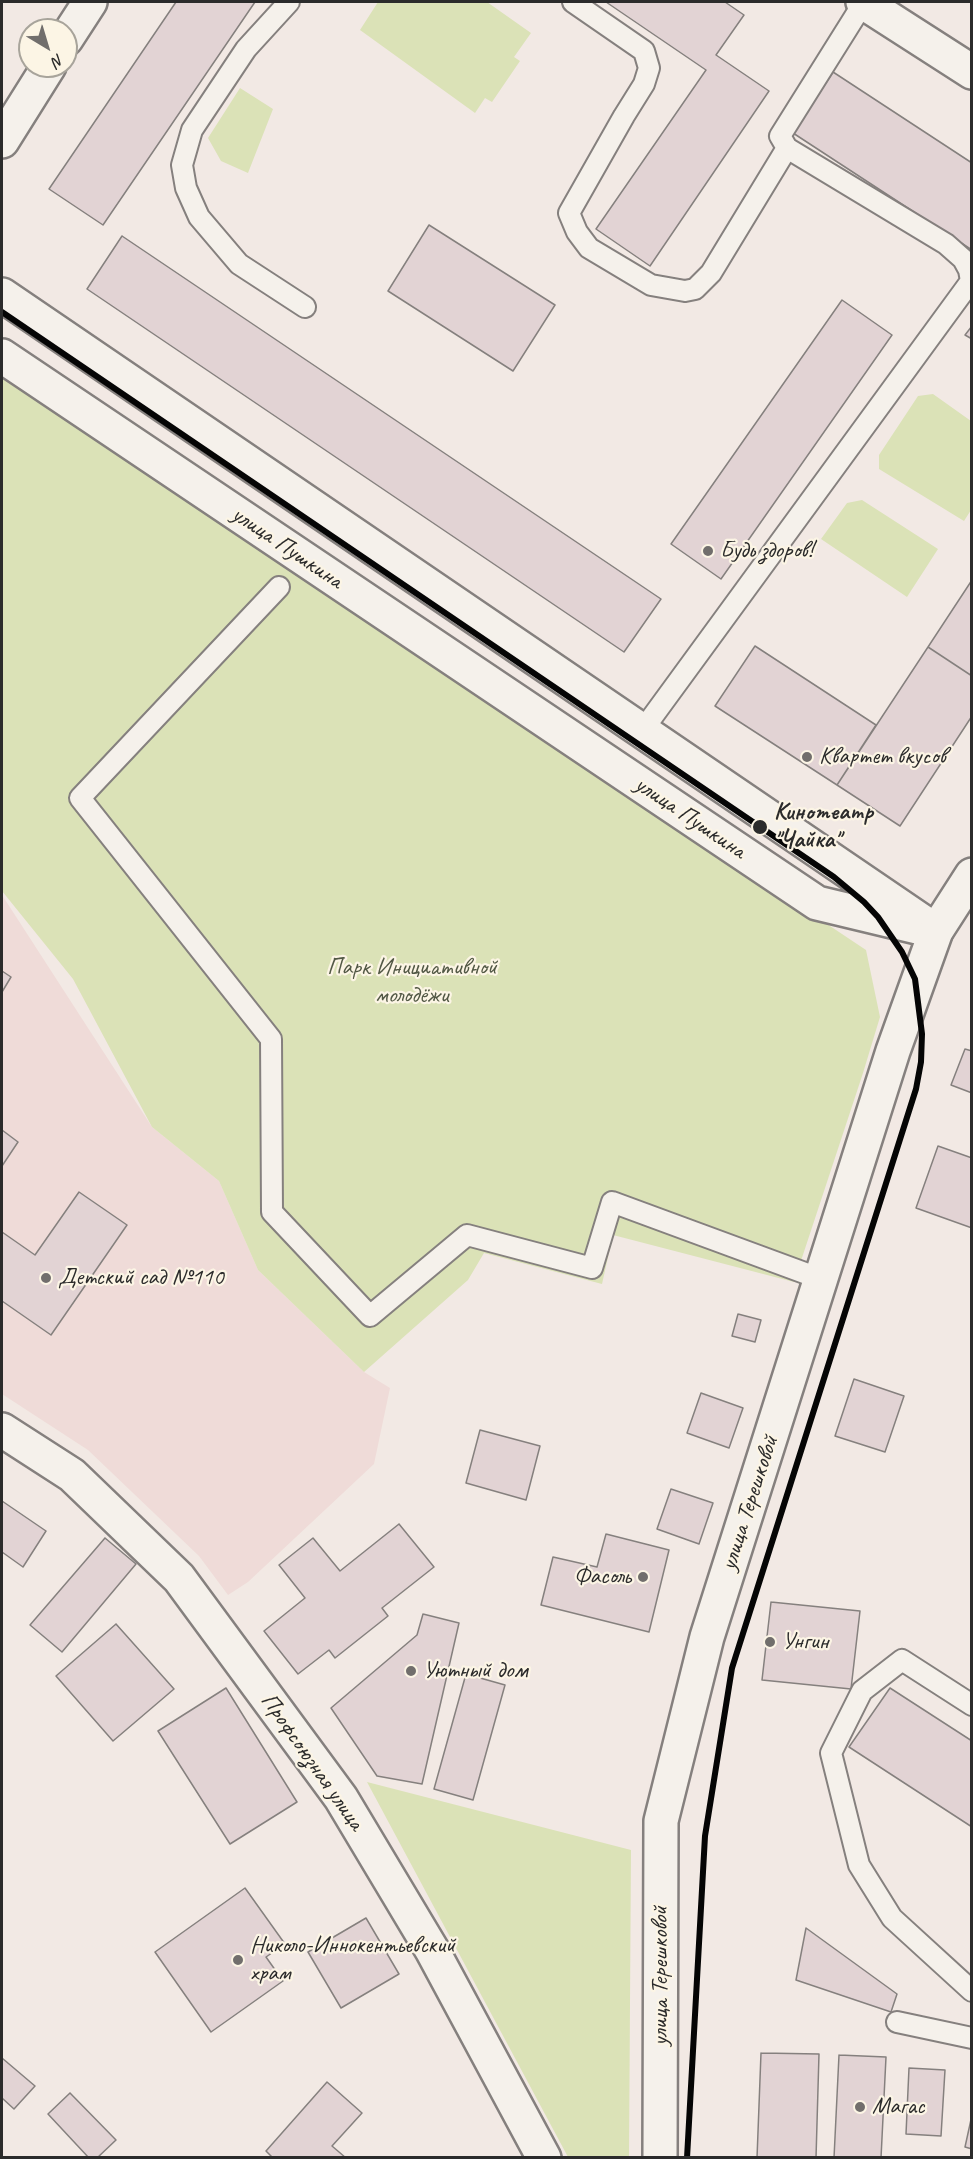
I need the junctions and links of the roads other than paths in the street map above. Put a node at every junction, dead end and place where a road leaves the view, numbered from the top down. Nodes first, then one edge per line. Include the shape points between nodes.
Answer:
1 (90, 2) edge
2 (289, 2) edge
3 (573, 2) edge
4 (864, 2) edge
5 (78, 20) edge
6 (972, 72) edge
7 (41, 78) edge
8 (2, 141) edge
9 (787, 148) junction
10 (2, 295) edge
11 (305, 307) dead end
12 (2, 356) edge
13 (279, 587) dead end
14 (642, 731) junction
15 (972, 875) edge
16 (936, 931) junction
17 (820, 1279) junction
18 (2, 1430) edge
19 (972, 1705) edge
20 (972, 1991) edge
21 (897, 2022) dead end
22 (972, 2038) edge
23 (544, 2157) edge
24 (660, 2157) edge

1 - 5 street
2 - 11 lane via 246,49 192,130 182,165 186,188 205,225 239,264
3 - 9 lane via 644,51 649,68 644,84 569,213 589,248 651,285 695,289 711,273
4 - 6 street
4 - 9 lane via 780,136
7 - 8 street
9 - 14 lane via 946,244 963,259 971,281
10 - 14 street, улица Пушкина
12 - 16 street, улица Пушкина via 817,903
13 - 17 lane via 80,798 271,1039 272,1212 370,1316 467,1235 592,1268 612,1202
14 - 16 street, улица Пушкина
15 - 16 street, улица Терешковой
16 - 17 street, улица Терешковой
17 - 24 street, улица Терешковой via 707,1637 661,1821
18 - 23 street, Профсоюзная улица via 72,1475 179,1578 341,1798 432,1950
19 - 20 lane via 902,1660 862,1691 831,1753 859,1865 892,1918
21 - 22 lane

